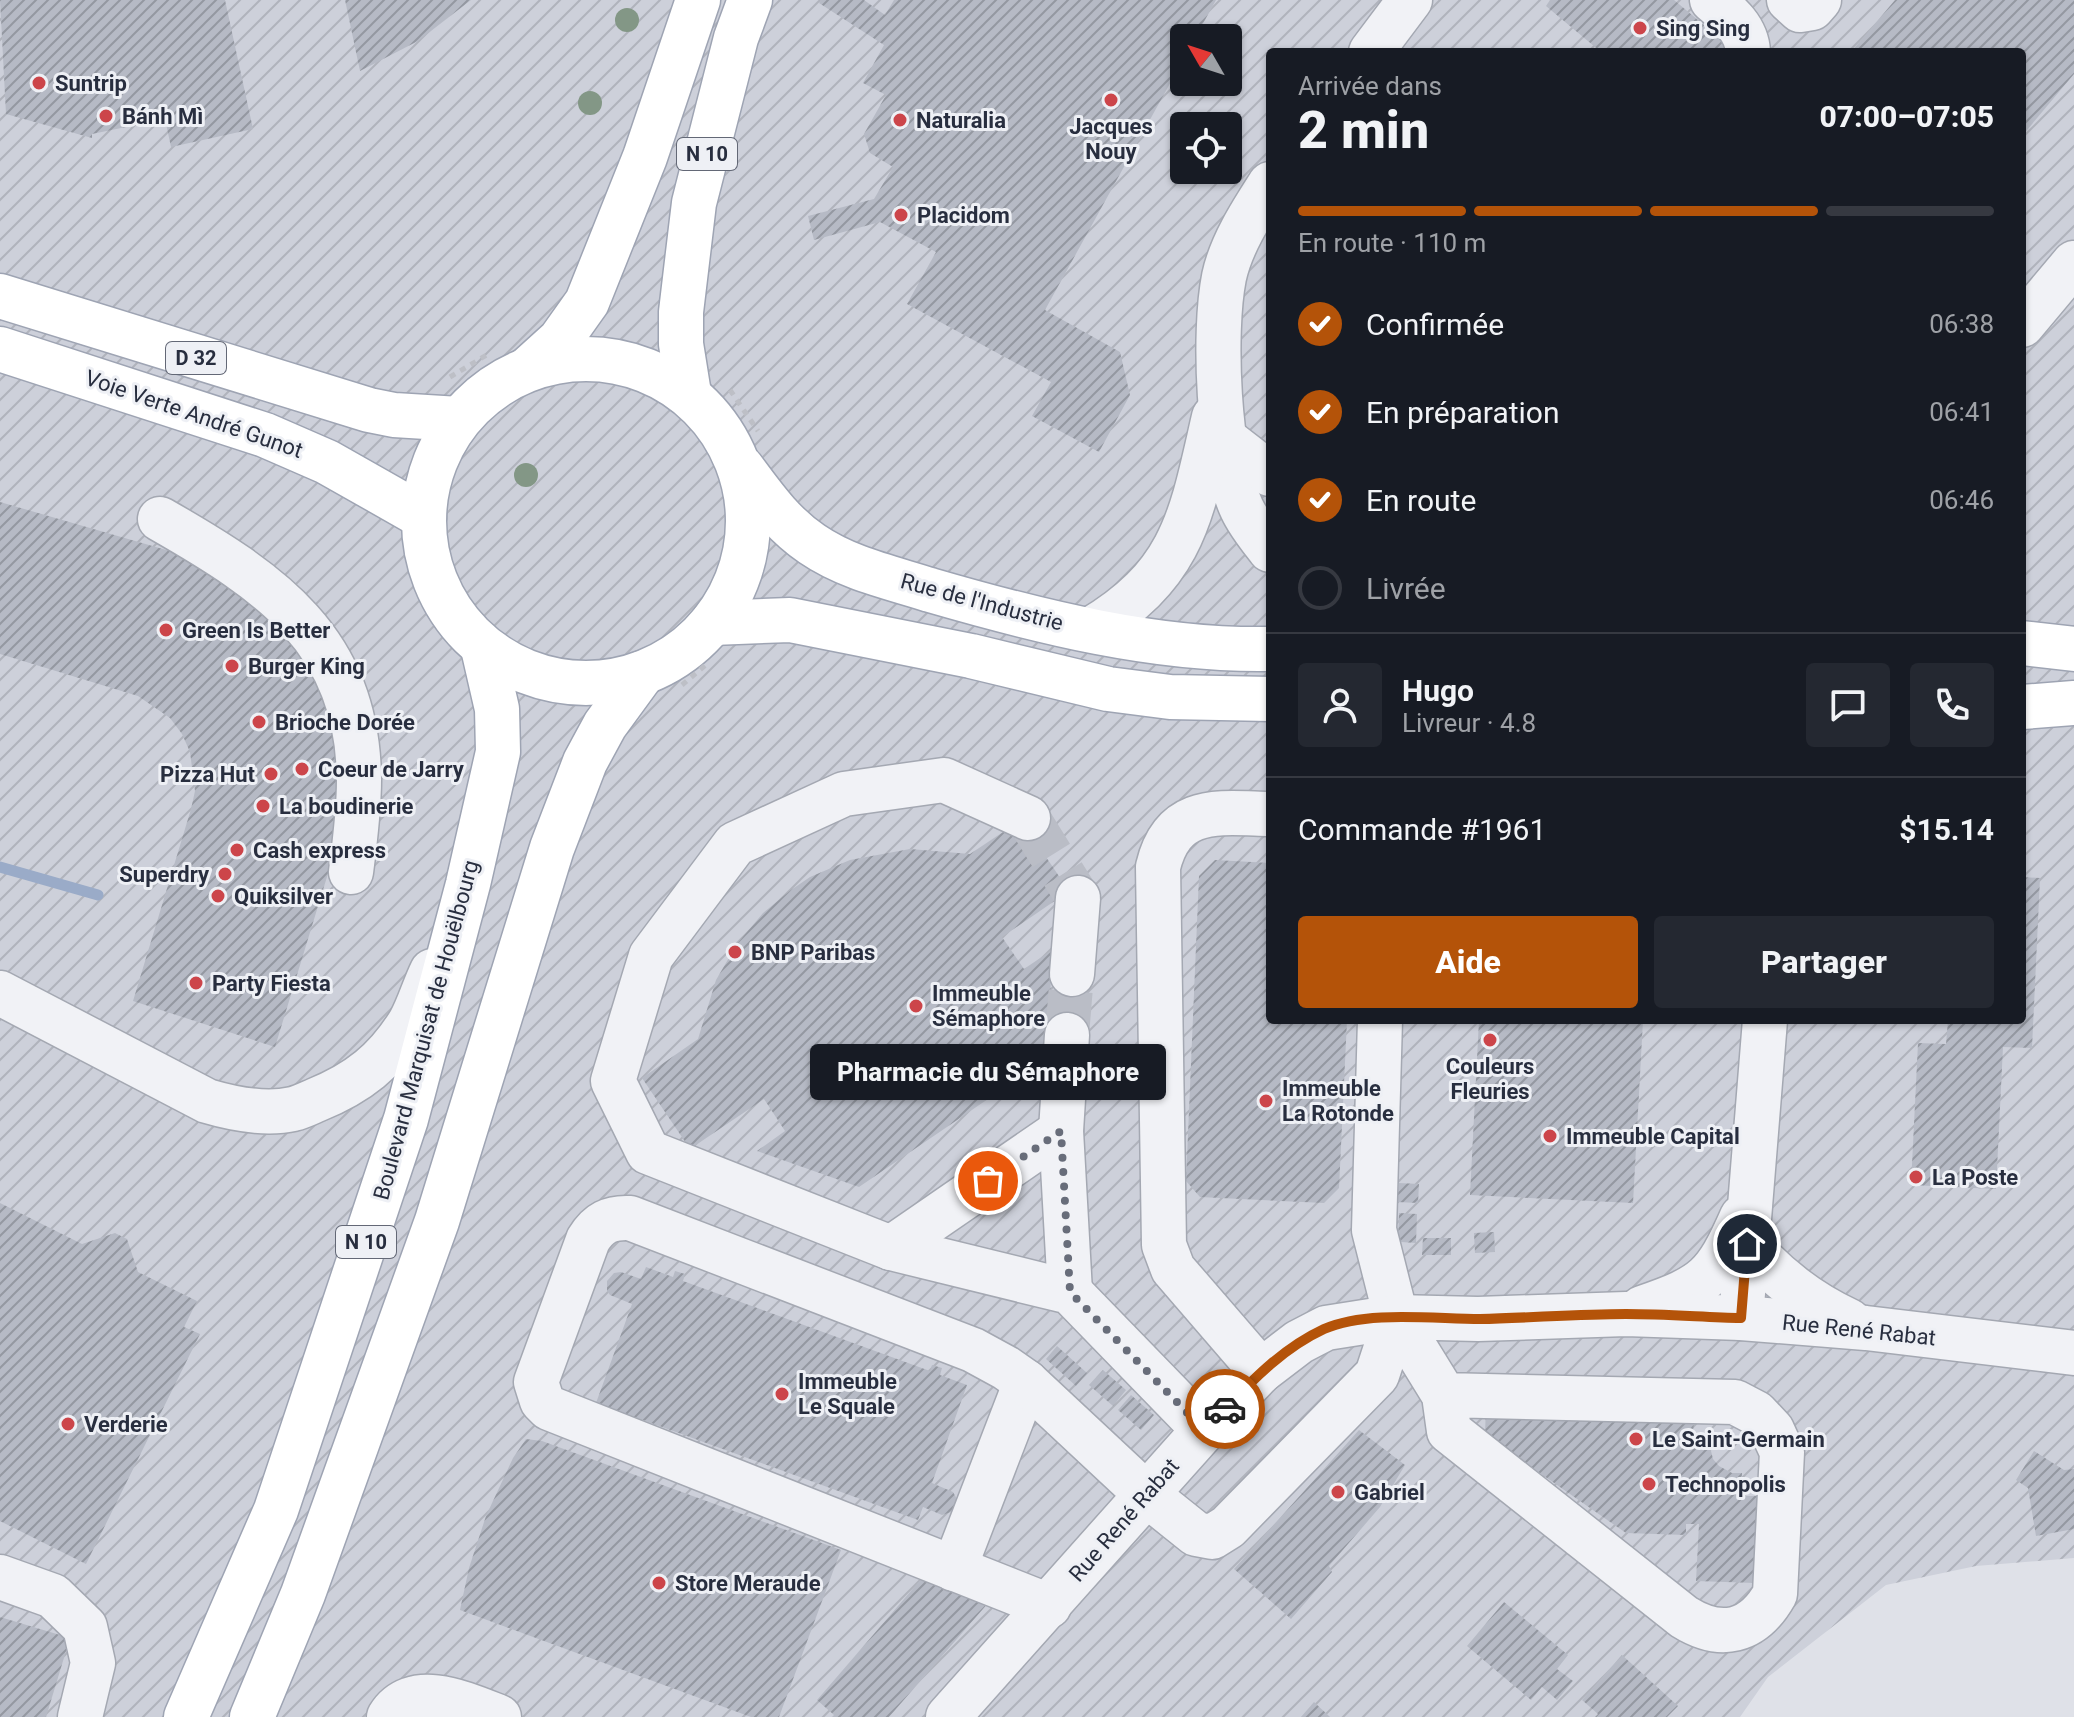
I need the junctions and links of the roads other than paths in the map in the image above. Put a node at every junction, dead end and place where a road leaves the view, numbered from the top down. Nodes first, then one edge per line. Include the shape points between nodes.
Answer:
1 (698, 0) edge
2 (750, 0) edge
3 (1410, 0) edge
4 (1712, 0) edge
5 (1789, 0) edge
6 (1819, 0) edge
7 (1374, 48) edge
8 (1748, 48) edge
9 (1266, 190) edge
10 (2074, 263) edge
11 (0, 296) edge
12 (2026, 320) edge
13 (0, 349) edge
14 (528, 369) junction
15 (1220, 392) junction
16 (689, 394) junction
17 (459, 419) junction
18 (1255, 454) edge
19 (738, 462) junction
20 (160, 519) dead end
21 (415, 534) junction
22 (1266, 544) edge
23 (712, 623) junction
24 (1090, 630) junction
25 (466, 641) junction
26 (2026, 643) edge
27 (1266, 649) edge
28 (2074, 649) edge
29 (643, 673) junction
30 (1266, 699) edge
31 (2074, 703) edge
32 (2026, 707) edge
33 (1266, 814) edge
34 (1028, 818) tunnel mouth
35 (351, 872) dead end
36 (468, 884) junction
37 (1078, 898) tunnel mouth
38 (1072, 974) tunnel mouth
39 (0, 993) edge
40 (1380, 1024) edge
41 (1765, 1024) edge
42 (1067, 1035) tunnel mouth
43 (1061, 1131) junction
44 (1750, 1200) junction
45 (1747, 1244) junction
46 (891, 1248) junction
47 (1070, 1292) junction
48 (1626, 1314) junction
49 (1396, 1317) junction
50 (1741, 1318) junction
51 (1866, 1328) junction
52 (2074, 1353) edge
53 (1261, 1371) junction
54 (1026, 1382) junction
55 (1444, 1395) junction
56 (1204, 1430) junction
57 (1146, 1494) junction
58 (954, 1569) junction
59 (0, 1577) edge
60 (1049, 1606) junction
61 (80, 1717) edge
62 (186, 1717) edge
63 (252, 1717) edge
64 (389, 1717) edge
65 (499, 1717) edge
66 (948, 1717) edge

1 - 14 main road, N 10 via 645,157 587,302 560,340
2 - 16 main road, N 10 via 694,203 681,312
3 - 7 street
4 - 8 street via 1747,38
5 - 6 street via 1800,10
9 - 15 street via 1224,275 1218,330
10 - 12 street
11 - 17 main road, D 32 via 369,410
13 - 21 main road, Voie Verte André Gunot / D 32 via 265,435 327,462
14 - 16 main road via 569,359 612,360 652,371
14 - 17 main road via 490,389
15 - 18 street
15 - 24 street via 1197,491 1173,555 1141,595
16 - 19 main road via 718,425
17 - 21 main road via 437,455
18 - 22 street via 1233,480 1241,507
19 - 23 main road via 747,503 745,555 734,587
19 - 24 main road, Rue de l'Industrie via 790,529 851,566 1005,612
20 - 35 street via 270,590 325,651 345,693 357,748 359,808
21 - 25 main road
23 - 29 main road via 681,653
23 - 30 main road via 790,620 1108,689 1170,697
24 - 27 main road, Rue de l'Industrie via 1160,642
25 - 29 main road via 519,670 560,682 602,683
25 - 36 main road, Boulevard Marquisat de Houëlbourg / N 10 via 497,709 498,752
26 - 28 main road
29 - 63 main road, N 10 via 605,725 552,848 437,1221 303,1594
31 - 32 main road
33 - 53 street via 1208,813 1184,823 1167,842 1158,867 1164,1245 1173,1269
34 - 46 street via 944,780 844,794 735,844 651,956 613,1081 648,1152
36 - 39 street via 411,1020 392,1048 366,1075 294,1109 268,1111 207,1101
36 - 62 main road, Boulevard Marquisat de Houëlbourg / N 10 via 406,1119 326,1363 276,1510
37 - 38 street
40 - 49 street via 1374,1230
41 - 44 street
42 - 43 street
43 - 46 street
43 - 47 street
44 - 45 street
44 - 48 street via 1716,1269 1699,1285
45 - 50 street
45 - 51 street via 1817,1306
46 - 47 street
47 - 56 street
48 - 49 street, Rue René Rabat
48 - 50 street, Rue René Rabat
49 - 53 street, Rue René Rabat via 1326,1328
49 - 55 street
49 - 57 street via 1377,1375 1228,1527 1212,1537 1196,1534
50 - 51 street, Rue René Rabat
51 - 52 street, Rue René Rabat
53 - 56 street, Rue René Rabat
54 - 57 street
54 - 58 street
54 - 58 street via 973,1350 630,1218 605,1222 588,1240 536,1382 549,1408
55 - 55 street via 1735,1402 1756,1413 1782,1452 1775,1594 1766,1609 1735,1629 1717,1630 1684,1617 1449,1431
56 - 57 street, Rue René Rabat
57 - 60 street, Rue René Rabat
58 - 60 street
59 - 61 street via 53,1596 85,1627 93,1663
60 - 66 street, Rue René Rabat
64 - 65 street via 416,1695 462,1703

